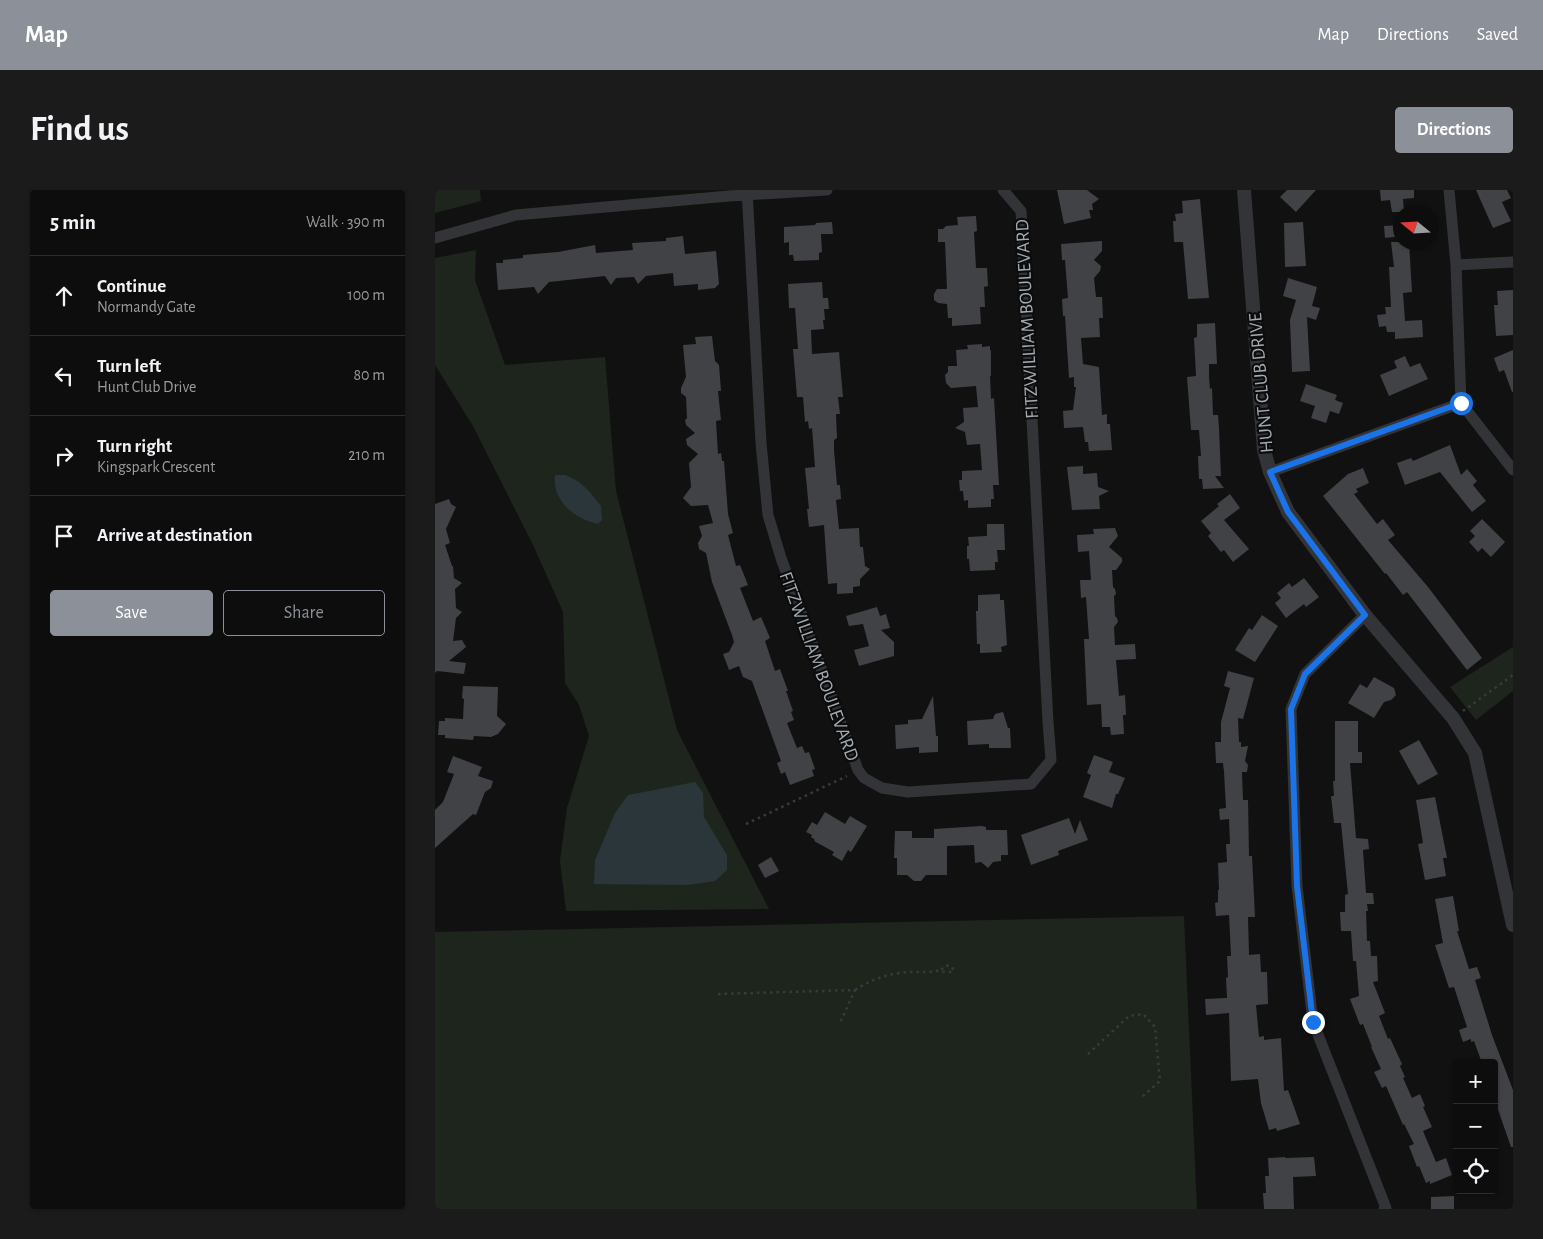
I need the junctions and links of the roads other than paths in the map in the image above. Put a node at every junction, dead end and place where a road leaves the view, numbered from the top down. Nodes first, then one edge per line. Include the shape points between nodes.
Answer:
1 (827, 190) edge
2 (1003, 190) edge
3 (1244, 190) edge
4 (1449, 190) edge
5 (747, 192) edge
6 (435, 238) edge
7 (1513, 262) edge
8 (1456, 265) junction
9 (1461, 403) junction
10 (1513, 470) edge
11 (1270, 472) junction
12 (1365, 615) junction
13 (1513, 924) edge
14 (1385, 1209) edge

1 - 5 street
2 - 5 street, FITZWILLIAM BOULEVARD via 1021,211 1051,760 1031,784 909,792 882,788 864,778 858,770 768,515
3 - 11 street, HUNT CLUB DRIVE via 1264,450
4 - 8 street
5 - 6 street via 516,215
7 - 8 street
8 - 9 street
9 - 10 street
9 - 11 street
11 - 12 street, HUNT CLUB DRIVE via 1288,512
12 - 13 street, HUNT CLUB DRIVE via 1453,718 1475,753
12 - 14 street via 1305,674 1291,709 1297,886 1313,1022

